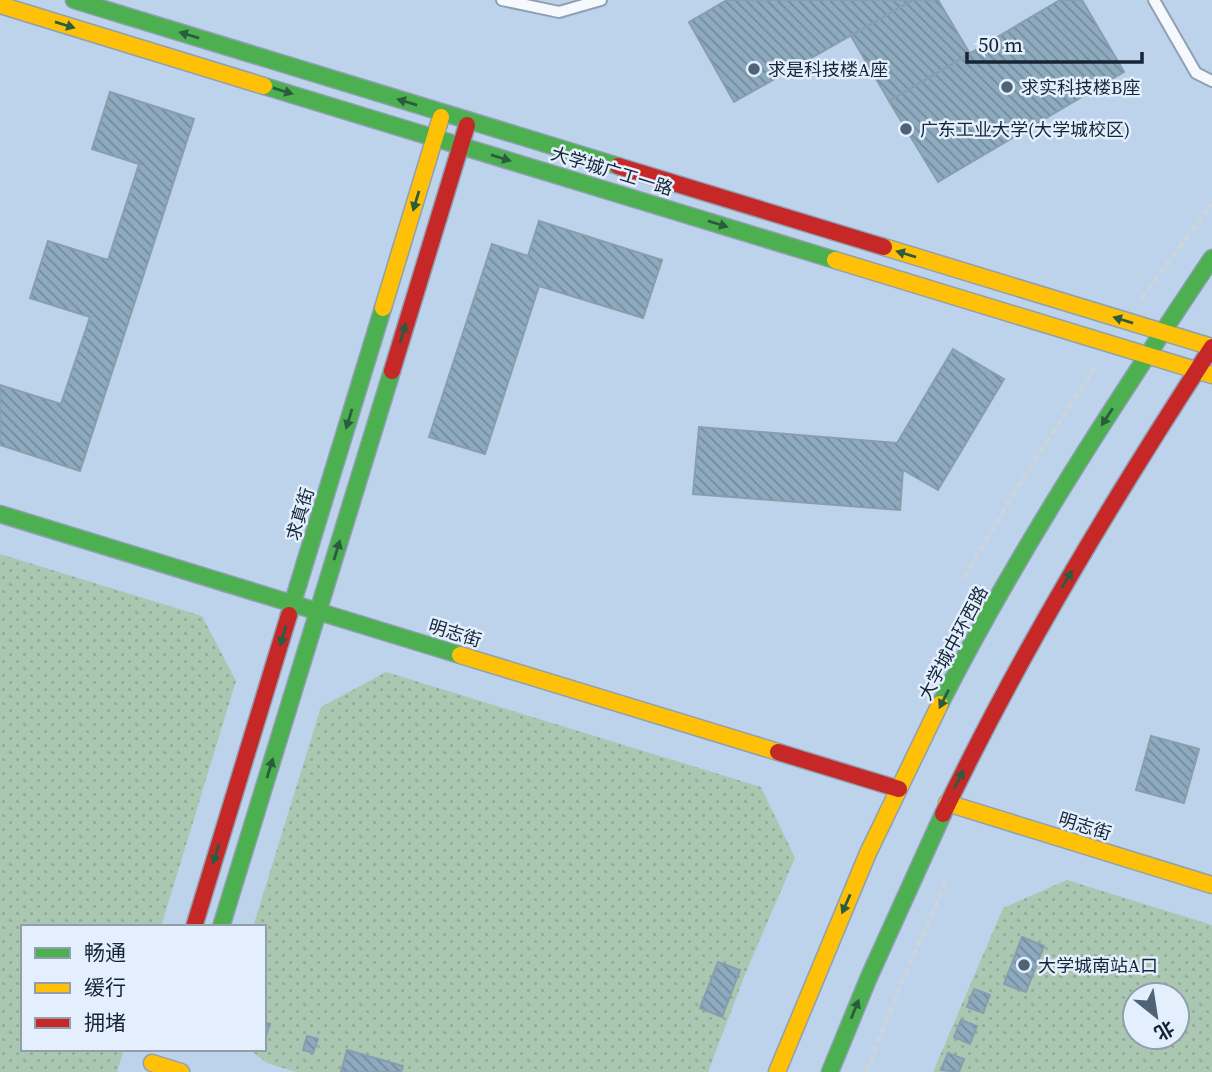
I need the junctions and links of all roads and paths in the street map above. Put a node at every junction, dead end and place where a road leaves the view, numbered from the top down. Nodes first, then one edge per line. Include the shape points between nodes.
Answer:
1 (74, 0) edge
2 (502, 0) edge
3 (601, 0) edge
4 (1154, 0) edge
5 (0, 5) edge
6 (1212, 81) edge
7 (442, 112) junction
8 (468, 120) junction
9 (435, 138) junction
10 (461, 145) junction
11 (1212, 204) edge
12 (1212, 258) edge
13 (1124, 321) junction
14 (1162, 332) junction
15 (1108, 343) junction
16 (1212, 347) edge
17 (1147, 355) junction
18 (1204, 373) edge
19 (0, 514) edge
20 (964, 578) dead end
21 (293, 603) junction
22 (318, 612) junction
23 (899, 789) junction
24 (947, 803) junction
25 (947, 880) dead end
26 (1212, 885) edge
27 (195, 925) edge
28 (222, 925) edge
29 (152, 1061) edge
30 (179, 1069) edge
31 (777, 1072) edge
32 (830, 1072) edge
33 (866, 1072) edge

7 -> 1 main road, 大学城广工一路
2 - 3 lane via 559,12
4 - 6 lane via 1196,73
5 -> 9 main road, 大学城广工一路
7 - 8 main road, 大学城广工一路
7 - 9 main road, 求真街
8 - 10 main road
13 -> 8 main road, 大学城广工一路
9 - 10 main road, 大学城广工一路
9 -> 21 main road, 求真街
10 -> 15 main road, 大学城广工一路
22 -> 10 main road
11 - 13 path
12 - 14 main road, 大学城中环西路
13 - 14 main road, 大学城广工一路
14 - 16 main road, 大学城广工一路
14 - 17 main road, 大学城中环西路
15 - 17 main road, 大学城广工一路
15 - 20 path
16 - 18 main road
17 - 18 main road, 大学城广工一路
17 -> 23 main road, 大学城中环西路 via 986,619
24 -> 18 main road via 1017,665 1089,540
19 - 21 main road, 明志街
21 - 22 main road, 明志街
21 -> 27 main road, 求真街
22 - 23 main road, 明志街
28 -> 22 main road
23 -> 31 main road, 大学城中环西路 via 825,951
24 - 26 main road, 明志街
32 -> 24 main road
25 - 33 path
29 - 30 main road

